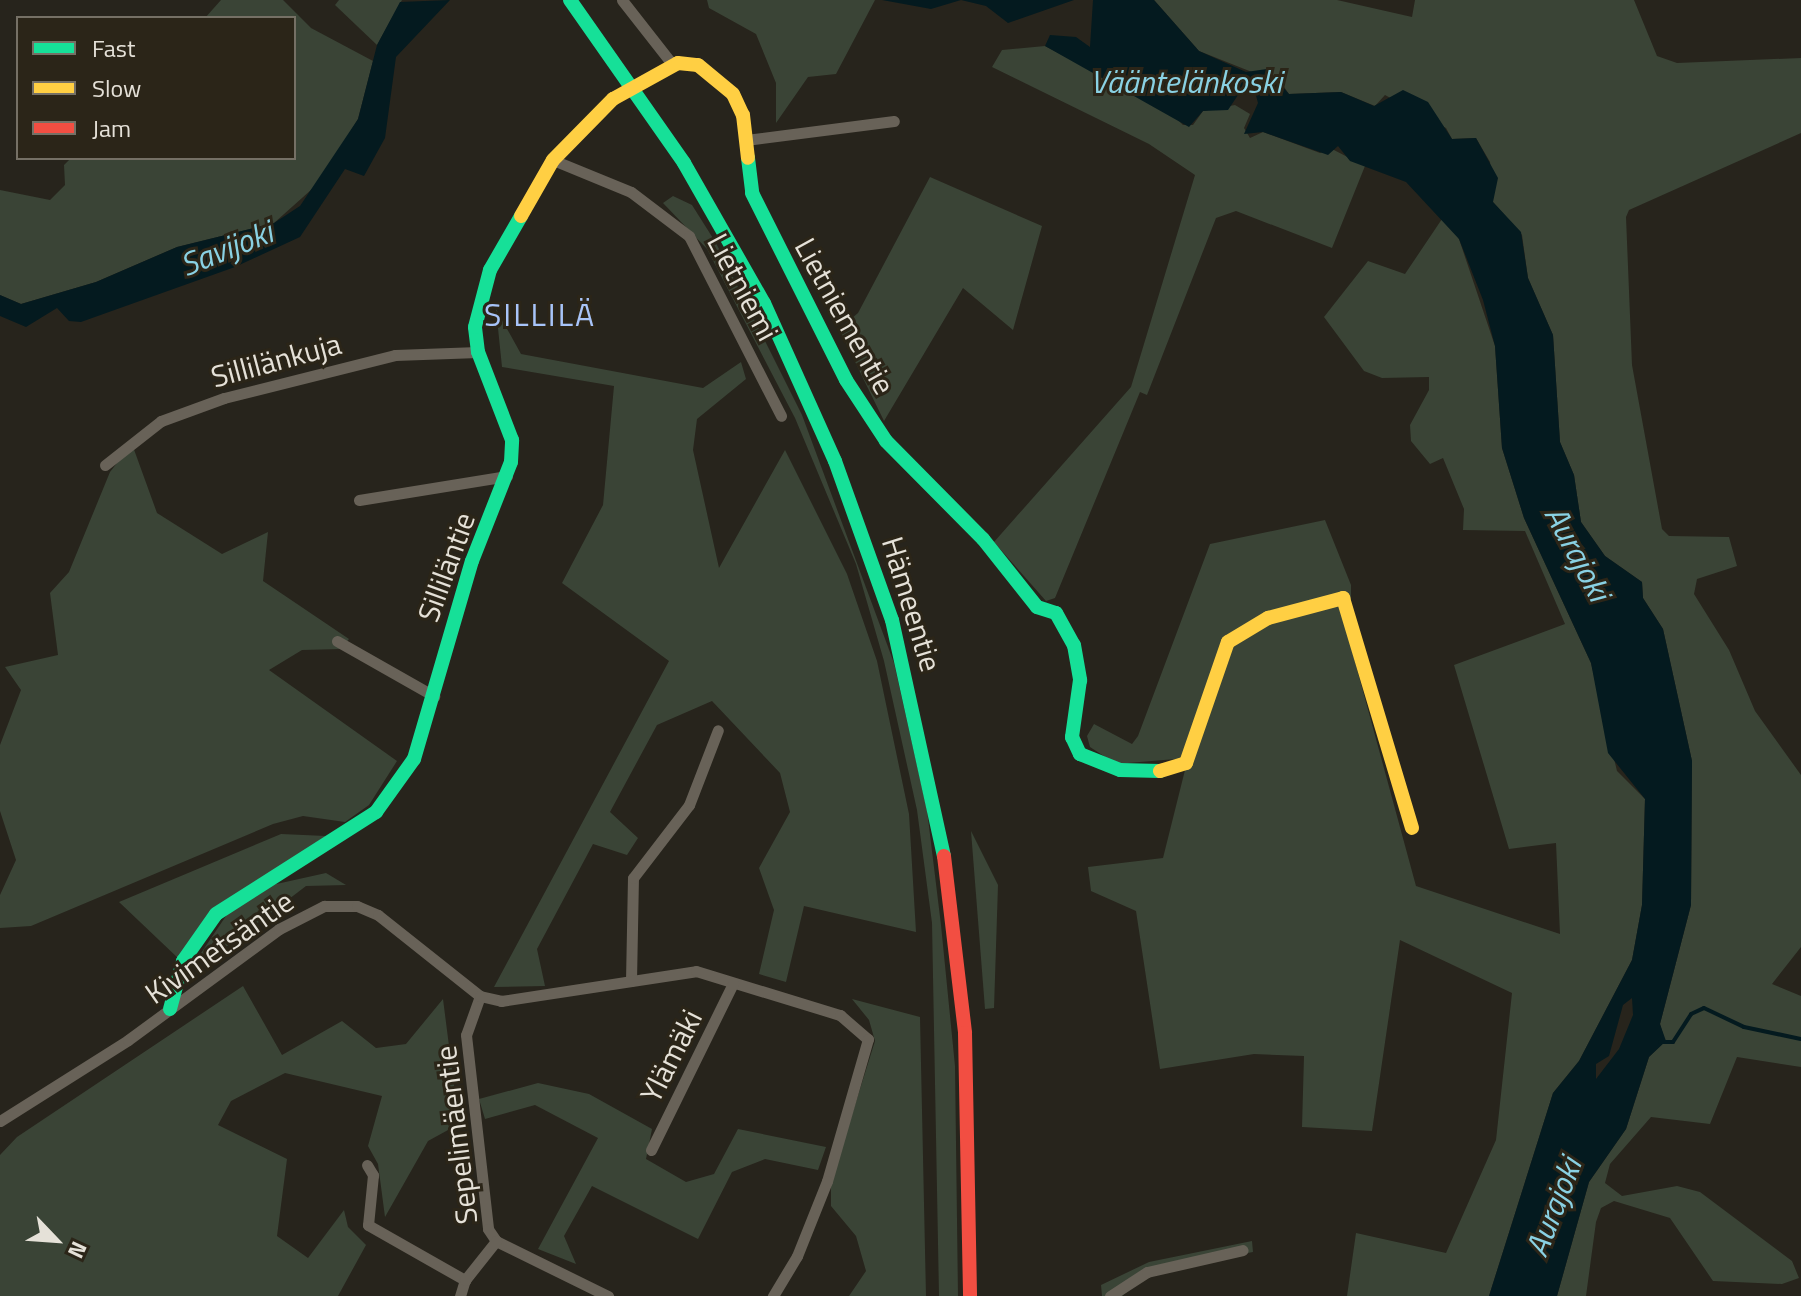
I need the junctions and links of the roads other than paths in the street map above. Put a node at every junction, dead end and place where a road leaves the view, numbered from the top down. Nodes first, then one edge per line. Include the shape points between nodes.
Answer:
1 (570, 0) edge
2 (622, 0) edge
3 (673, 65) junction
4 (630, 87) junction
5 (894, 121) dead end
6 (746, 140) junction
7 (553, 160) junction
8 (478, 352) junction
9 (781, 416) dead end
10 (105, 465) dead end
11 (507, 476) junction
12 (359, 500) dead end
13 (337, 641) dead end
14 (434, 696) junction
15 (718, 730) dead end
16 (1412, 828) dead end
17 (631, 981) junction
18 (733, 983) junction
19 (480, 996) junction
20 (170, 1009) junction
21 (0, 1121) edge
22 (651, 1150) dead end
23 (367, 1165) dead end
24 (496, 1241) junction
25 (1243, 1250) dead end
26 (465, 1280) junction
27 (460, 1296) edge
28 (608, 1296) edge
29 (773, 1296) edge
30 (970, 1296) edge
31 (1110, 1296) edge

1 - 4 main road, Hämeentie
2 - 3 street
3 - 4 main road
3 - 6 main road, Lietniementie via 698,65 733,94
4 - 7 main road, Silliläntie
4 - 30 main road, Hämeentie via 723,228 777,330 835,461 896,634 933,788 955,930 965,1047
5 - 6 street
6 - 16 main road, Lietniementie via 752,193 846,380 886,441 983,539 1037,607 1056,613 1074,645 1080,680 1072,737 1080,754 1120,770 1160,771 1186,763 1228,642 1268,618 1343,598
7 - 8 main road, Silliläntie via 490,270 475,327
7 - 9 street, Lietniemi via 631,192 689,236
8 - 10 street, Sillilänkuja via 395,355 224,398 161,421
8 - 11 main road, Silliläntie via 512,440
11 - 12 street
11 - 14 main road, Silliläntie via 472,561
13 - 14 street
14 - 20 main road, Silliläntie via 395,792 376,812 216,914 183,961
15 - 17 street via 689,805 633,878
17 - 18 street via 696,971
17 - 19 street via 522,1001
18 - 22 street, Ylämäki
18 - 29 street via 840,1015 864,1031 869,1046 818,1205
19 - 20 street, Kivimetsäntie via 378,915 341,904 304,913
19 - 24 street, Sepelimäentie via 466,1035 485,1213
20 - 21 street, Kivimetsäntie
23 - 26 street via 373,1175 368,1225
24 - 26 street
24 - 28 street, Sepelimäentie
25 - 31 street via 1147,1272
26 - 27 street

